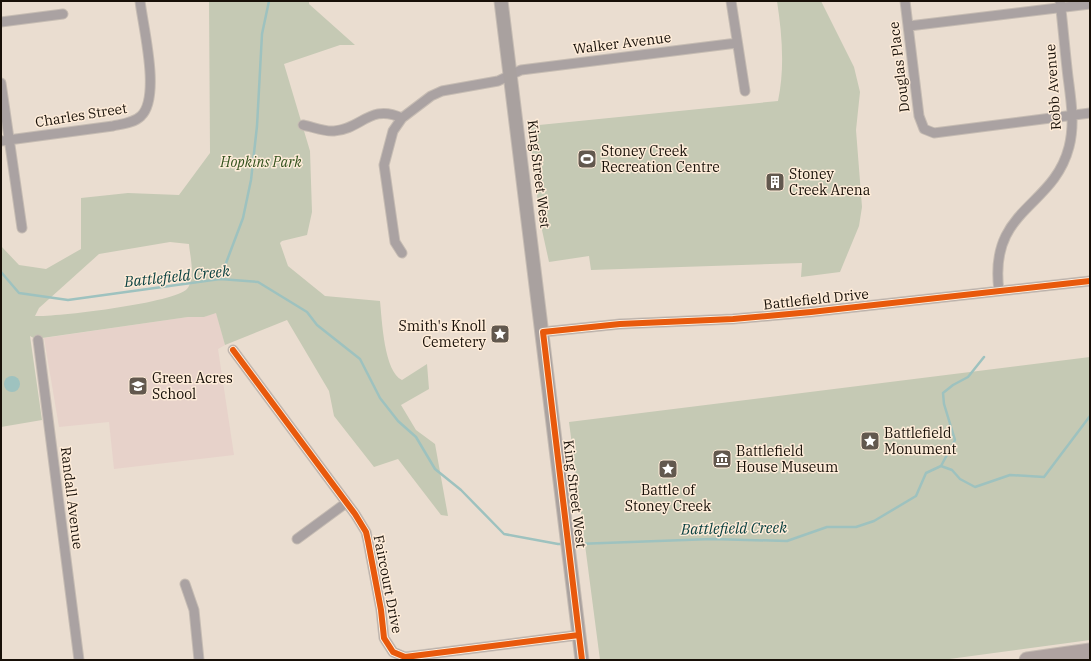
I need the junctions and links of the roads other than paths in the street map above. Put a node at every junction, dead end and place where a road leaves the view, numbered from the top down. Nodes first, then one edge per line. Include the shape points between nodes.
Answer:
1 (140, 1) edge
2 (501, 1) edge
3 (731, 1) edge
4 (905, 1) edge
5 (1090, 4) edge
6 (1060, 5) edge
7 (63, 14) dead end
8 (1, 22) edge
9 (909, 26) junction
10 (737, 43) junction
11 (511, 74) junction
12 (1, 83) edge
13 (745, 91) dead end
14 (1090, 113) edge
15 (1072, 114) junction
16 (402, 118) junction
17 (303, 125) dead end
18 (5, 140) edge
19 (22, 228) dead end
20 (402, 253) dead end
21 (1090, 281) edge
22 (999, 292) junction
23 (543, 332) junction
24 (38, 340) dead end
25 (233, 350) dead end
26 (346, 503) junction
27 (297, 539) dead end
28 (185, 584) dead end
29 (579, 635) junction
30 (1090, 651) edge
31 (79, 660) edge
32 (199, 660) edge
33 (582, 660) edge
34 (1027, 660) edge

1 - 18 street, Charles Street via 152,85 148,108 141,117 112,126
2 - 11 main road, King Street West
3 - 10 street
4 - 9 street, Douglas Place
5 - 6 street
6 - 9 street
6 - 15 street, Robb Avenue
7 - 8 street
9 - 15 street, Douglas Place via 919,116 924,129 934,133
10 - 11 street, Walker Avenue via 521,70
10 - 13 street
11 - 16 street, Walker Avenue via 498,81 442,91 431,96
11 - 23 main road, King Street West
12 - 18 street
14 - 15 street
15 - 22 street, Robb Avenue via 1069,147 1061,166 1044,190 1016,218 1006,233 999,252
16 - 17 street via 391,113 376,114 332,132
16 - 20 street, Walker Avenue via 392,130 384,165 394,242
18 - 19 street
21 - 22 street, Battlefield Drive
22 - 23 street, Battlefield Drive via 788,314 620,324
23 - 29 main road, King Street West
24 - 31 street, Randall Avenue
25 - 26 street, Faircourt Drive
26 - 27 street
26 - 29 street, Faircourt Drive via 366,532 384,638 393,652 404,657
28 - 32 street via 194,610
29 - 33 main road, King Street West
30 - 34 main road

